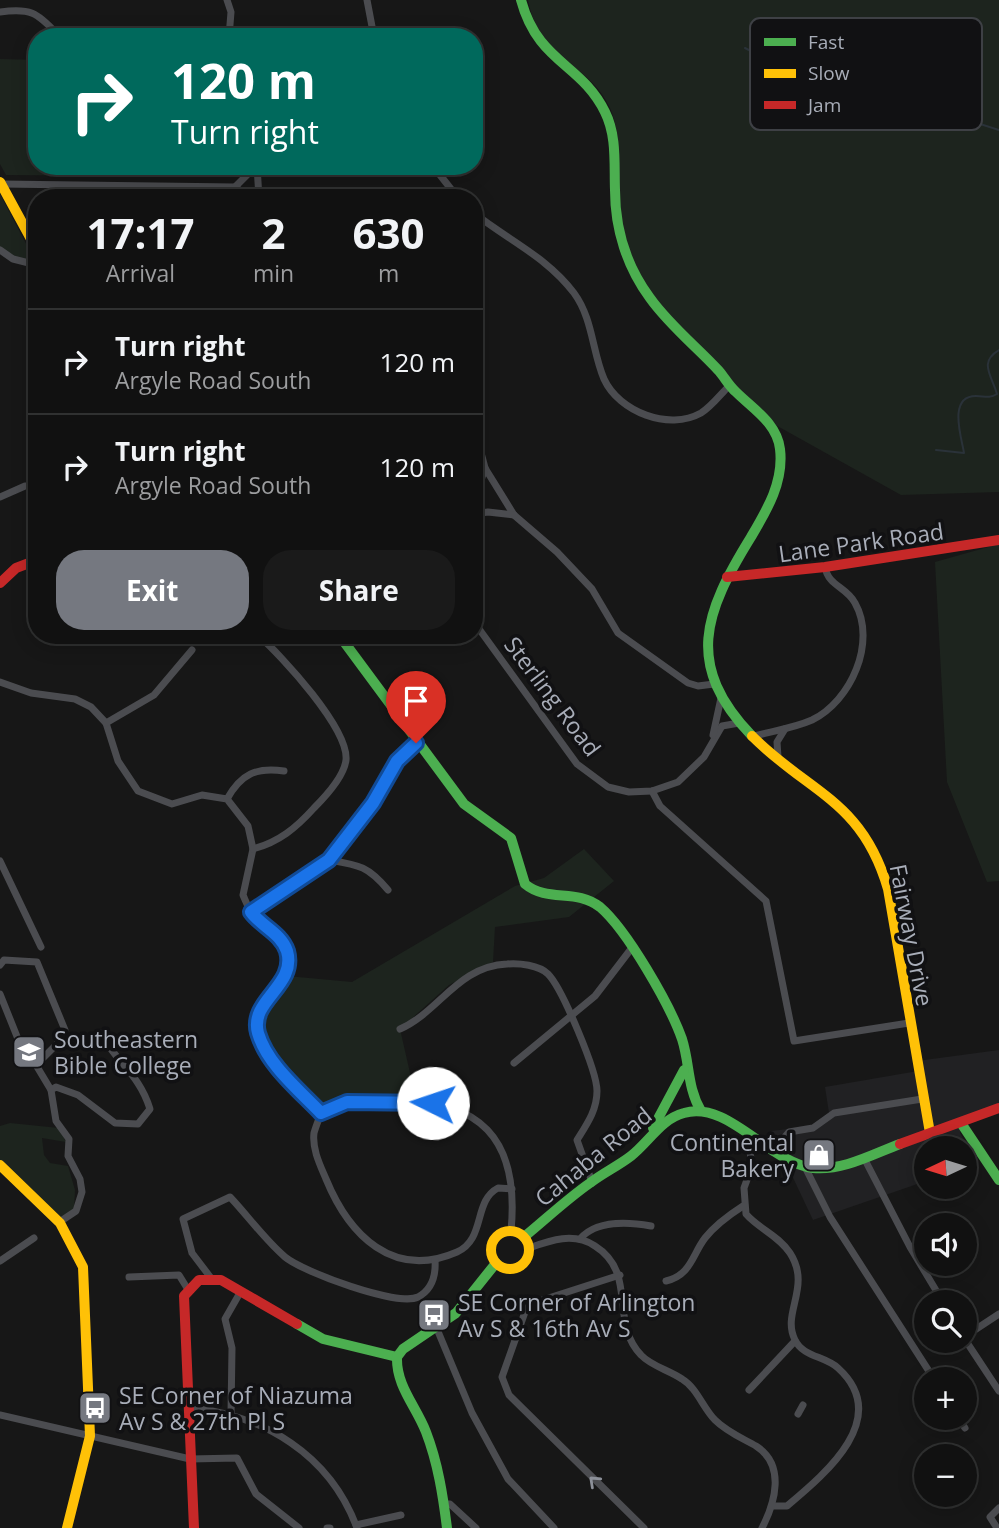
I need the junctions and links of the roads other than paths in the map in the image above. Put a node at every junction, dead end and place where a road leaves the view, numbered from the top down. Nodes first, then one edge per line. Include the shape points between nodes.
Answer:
1 (227, 0) edge
2 (367, 0) edge
3 (521, 0) edge
4 (0, 12) edge
5 (52, 28) edge
6 (230, 28) edge
7 (372, 28) edge
8 (247, 175) edge
9 (440, 175) edge
10 (1, 183) edge
11 (235, 187) junction
12 (238, 189) edge
13 (451, 189) edge
14 (483, 218) edge
15 (28, 233) edge
16 (0, 250) edge
17 (28, 263) edge
18 (728, 387) junction
19 (483, 460) edge
20 (485, 468) junction
21 (483, 474) edge
22 (28, 486) edge
23 (0, 497) edge
24 (483, 513) edge
25 (514, 515) junction
26 (999, 540) edge
27 (28, 563) edge
28 (825, 567) junction
29 (727, 577) junction
30 (0, 583) edge
31 (483, 634) edge
32 (269, 644) edge
33 (345, 644) edge
34 (192, 650) dead end
35 (0, 682) edge
36 (714, 684) junction
37 (721, 698) junction
38 (106, 723) junction
39 (740, 723) junction
40 (785, 729) junction
41 (754, 736) junction
42 (711, 742) junction
43 (416, 743) junction
44 (778, 757) junction
45 (285, 771) dead end
46 (652, 792) junction
47 (227, 799) junction
48 (253, 849) junction
49 (329, 860) junction
50 (0, 861) edge
51 (388, 890) dead end
52 (251, 912) junction
53 (41, 947) dead end
54 (631, 949) junction
55 (0, 965) edge
56 (0, 994) edge
57 (570, 1016) junction
58 (909, 1023) junction
59 (400, 1029) dead end
60 (100, 1033) dead end
61 (514, 1063) dead end
62 (36, 1065) junction
63 (685, 1068) junction
64 (54, 1089) junction
65 (922, 1099) junction
66 (999, 1108) edge
67 (701, 1111) junction
68 (321, 1113) junction
69 (961, 1123) junction
70 (930, 1133) junction
71 (748, 1137) junction
72 (646, 1141) junction
73 (772, 1152) junction
74 (864, 1158) junction
75 (0, 1165) edge
76 (806, 1169) junction
77 (999, 1180) edge
78 (592, 1182) junction
79 (512, 1189) junction
80 (743, 1206) junction
81 (61, 1221) junction
82 (651, 1226) dead end
83 (511, 1231) junction
84 (524, 1237) junction
85 (34, 1238) dead end
86 (580, 1239) junction
87 (529, 1248) junction
88 (435, 1260) junction
89 (0, 1261) edge
90 (496, 1263) junction
91 (620, 1275) junction
92 (129, 1277) dead end
93 (211, 1278) junction
94 (666, 1281) dead end
95 (187, 1288) junction
96 (936, 1290) edge
97 (241, 1291) junction
98 (999, 1314) edge
99 (977, 1328) edge
100 (436, 1329) junction
101 (795, 1341) junction
102 (974, 1353) edge
103 (397, 1357) junction
104 (926, 1367) edge
105 (749, 1390) dead end
106 (999, 1391) edge
107 (803, 1405) dead end
108 (188, 1408) junction
109 (797, 1413) dead end
110 (232, 1414) junction
111 (0, 1415) edge
112 (90, 1436) junction
113 (190, 1459) junction
114 (444, 1504) junction
115 (774, 1506) junction
116 (999, 1508) edge
117 (401, 1515) dead end
118 (357, 1527) edge
119 (67, 1528) edge
120 (194, 1528) edge
121 (299, 1528) edge
122 (447, 1528) edge
123 (476, 1528) edge
124 (554, 1528) edge
125 (644, 1528) edge
126 (762, 1528) edge
127 (997, 1528) edge

1 - 6 street
2 - 7 street
3 - 18 street via 538,43 583,80 605,111 614,145 615,204 623,250 638,284 722,374
4 - 5 street via 24,9
8 - 11 street
9 - 13 street
10 - 11 street
10 - 15 street
11 - 12 street
14 - 18 street via 542,259 576,295 590,325 604,380 630,406 650,416 684,419 702,412
16 - 17 street
18 - 29 street via 745,397 770,425 780,444 782,463 775,492
19 - 20 street
20 - 21 street
20 - 25 street
22 - 23 street
24 - 25 street
25 - 36 street via 592,589 618,633 688,683 698,687
26 - 28 street, Lane Park Road
27 - 30 street
28 - 29 street, Lane Park Road
28 - 40 street via 831,582 854,601 860,614 858,666 825,712
29 - 36 street via 708,628
31 - 46 street, Sterling Road via 584,771 608,787
32 - 48 street via 282,654 340,734 346,763 299,825 273,844
33 - 43 street
34 - 38 street via 154,695
35 - 38 street via 32,693 75,699
36 - 37 street, Fairway Drive
37 - 39 street, Fairway Drive
37 - 42 street, Sterling Road
38 - 47 street via 118,761 138,791 172,804 202,795
39 - 41 street, Fairway Drive
39 - 42 street, Sterling Road via 722,726
40 - 41 street
40 - 44 street via 777,742
41 - 44 street, Fairway Drive
42 - 46 street, Sterling Road via 692,771
43 - 49 street via 397,761 373,803
43 - 54 street via 466,806 510,836 519,852 525,884 543,897 583,897 601,908
44 - 58 street, Fairway Drive via 857,825 876,853 888,889
45 - 47 street via 256,770 243,777
46 - 58 street via 660,806 766,901 794,1041
47 - 48 street via 248,826
48 - 52 street via 243,892
49 - 51 street via 360,865
49 - 52 street
50 - 53 street
52 - 68 street via 274,932 288,959 278,989 259,1012 257,1032 285,1076
54 - 57 street via 603,988
54 - 63 street via 681,1037 687,1055
55 - 62 street via 4,960 37,962 65,1030 63,1038
56 - 62 street via 20,1044
57 - 59 street via 547,974 530,966 505,964 463,979
57 - 61 street
57 - 78 street via 597,1082 593,1113 577,1140
58 - 65 street, Fairway Drive
60 - 64 street via 111,1052 142,1084 150,1109 147,1115 138,1124 115,1123 78,1095
62 - 64 street
63 - 67 street via 689,1093
63 - 72 street
64 - 81 street via 56,1121 69,1139 68,1156 82,1192 76,1211
65 - 70 street, Fairway Drive
65 - 73 street via 834,1113 813,1128 789,1132
66 - 69 street
67 - 71 street via 716,1114
67 - 72 street, Cahaba Road via 666,1121
68 - 79 street via 347,1102 365,1101 433,1103 460,1109 479,1121 499,1144 512,1174
68 - 88 street via 314,1135 316,1154 344,1217 388,1255
69 - 70 street
69 - 77 street
70 - 74 street
71 - 73 street
71 - 80 street via 752,1166
72 - 78 street, Cahaba Road
73 - 76 street
74 - 76 street via 836,1168
74 - 96 street
75 - 81 street
76 - 104 street via 830,1217
78 - 84 street, Cahaba Road
79 - 83 street
79 - 88 street via 498,1188 486,1198 473,1238 461,1251
80 - 94 street via 719,1222 686,1271
80 - 101 street via 752,1221 776,1236 797,1269 798,1298 790,1328
81 - 112 street via 76,1244 83,1267
82 - 86 street via 604,1226 589,1229
83 - 84 street
83 - 90 street via 493,1241 491,1253
84 - 87 street
85 - 89 street
86 - 87 street via 554,1238
86 - 91 street via 596,1246
87 - 90 street via 525,1262 518,1267
88 - 93 street via 430,1287 417,1298 346,1287 286,1258 230,1197 183,1219 192,1253
90 - 100 street via 475,1297
91 - 115 street via 622,1313 634,1346 642,1356 690,1384 717,1421 759,1448 771,1463 775,1478
125 -> 91 street via 504,1387 504,1369 530,1304
92 - 95 street via 179,1275
93 - 95 street
93 - 97 street
95 - 108 street
97 - 103 street via 323,1339
97 - 110 street via 225,1319 232,1348
98 - 99 street
100 - 103 street
100 - 124 street via 472,1413 508,1479
101 - 105 street
101 - 115 street via 809,1354 827,1359 841,1370 857,1398 858,1419 854,1435 838,1459 787,1506
102 - 106 street
103 - 114 street via 397,1374 425,1430
107 - 109 street
108 - 110 street
108 - 113 street
110 - 118 street via 298,1445 333,1480
111 - 112 street
112 - 113 street
112 - 119 street
113 - 120 street
113 - 121 street via 237,1458 256,1494
114 - 122 street
114 - 123 street via 450,1504
115 - 126 street
116 - 127 street via 990,1517
117 - 118 street

